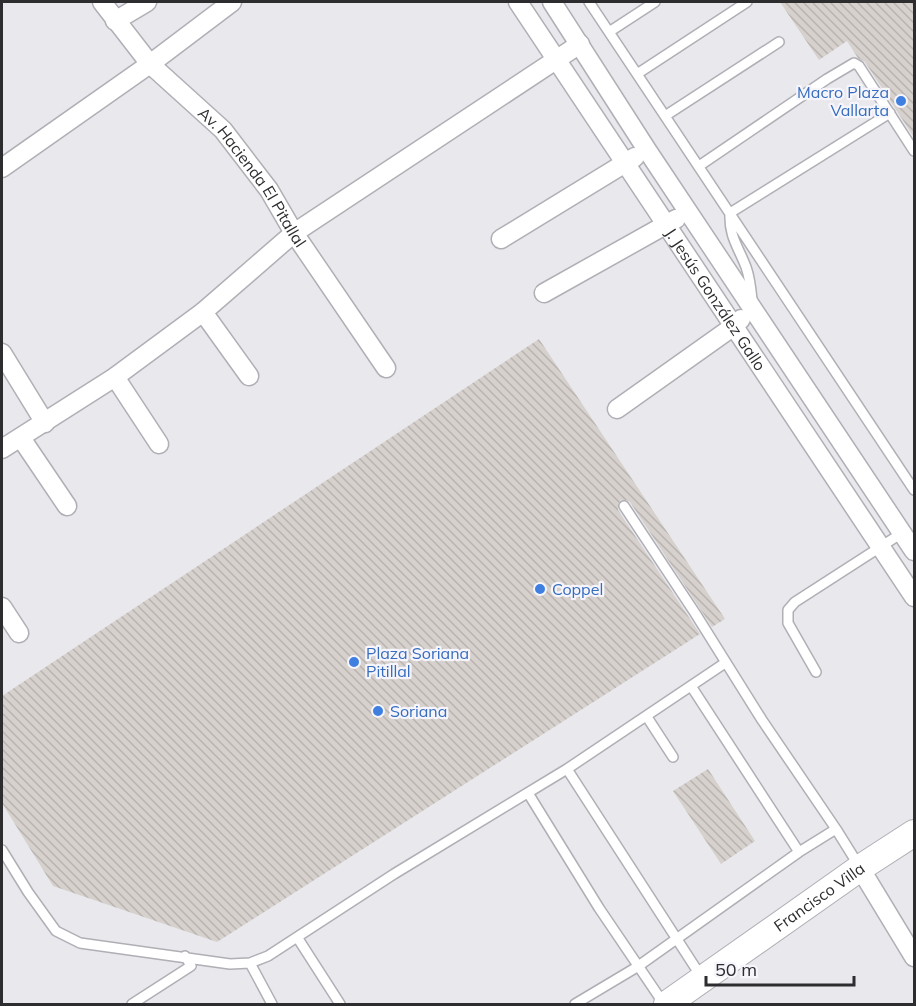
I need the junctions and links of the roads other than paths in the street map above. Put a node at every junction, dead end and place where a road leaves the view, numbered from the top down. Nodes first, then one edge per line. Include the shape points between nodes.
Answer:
1 (102, 2) edge
2 (147, 2) edge
3 (232, 2) edge
4 (518, 2) edge
5 (552, 2) edge
6 (589, 2) edge
7 (655, 2) edge
8 (747, 2) edge
9 (115, 21) junction
10 (609, 32) junction
11 (778, 42) dead end
12 (580, 44) junction
13 (556, 60) junction
14 (150, 64) junction
15 (637, 74) junction
16 (890, 113) junction
17 (665, 116) junction
18 (647, 150) junction
19 (915, 151) edge
20 (625, 163) junction
21 (699, 166) junction
22 (2, 168) edge
23 (688, 212) junction
24 (730, 213) junction
25 (667, 224) junction
26 (294, 233) junction
27 (501, 239) dead end
28 (544, 293) dead end
29 (753, 307) junction
30 (203, 312) junction
31 (734, 326) junction
32 (2, 354) edge
33 (386, 368) dead end
34 (115, 376) junction
35 (249, 376) dead end
36 (617, 409) dead end
37 (45, 423) junction
38 (21, 438) junction
39 (159, 444) dead end
40 (2, 449) edge
41 (915, 490) edge
42 (67, 506) dead end
43 (624, 506) dead end
44 (902, 533) junction
45 (881, 547) junction
46 (915, 551) edge
47 (915, 597) edge
48 (2, 607) edge
49 (19, 633) dead end
50 (725, 663) junction
51 (816, 672) dead end
52 (691, 686) junction
53 (647, 717) junction
54 (673, 756) dead end
55 (567, 769) junction
56 (528, 793) junction
57 (836, 829) junction
58 (915, 833) edge
59 (2, 850) edge
60 (799, 852) junction
61 (860, 868) junction
62 (297, 937) junction
63 (676, 940) junction
64 (185, 956) junction
65 (915, 957) edge
66 (250, 963) junction
67 (638, 967) junction
68 (703, 980) junction
69 (132, 1005) edge
70 (272, 1005) edge
71 (340, 1005) edge
72 (575, 1005) edge
73 (666, 1005) edge

1 - 9 street, Av. Hacienda El Pitallal
2 - 9 street
3 - 14 street
4 - 13 street, J. Jesús González Gallo
5 - 12 street, J. Jesús González Gallo
6 - 10 lane
7 - 10 lane
8 - 15 lane
9 - 14 street, Av. Hacienda El Pitallal
10 - 15 lane
11 - 17 lane
12 - 13 street
12 - 18 street, J. Jesús González Gallo
13 - 20 street, J. Jesús González Gallo
13 - 26 street
14 - 22 street
14 - 26 street, Av. Hacienda El Pitallal via 223,130 269,190
15 - 17 lane
16 - 19 lane
16 - 21 lane via 854,63
16 - 24 lane
17 - 21 lane
18 - 20 street
18 - 23 street, J. Jesús González Gallo
20 - 25 street, J. Jesús González Gallo
20 - 27 street
21 - 24 lane
23 - 25 street
23 - 29 street, J. Jesús González Gallo
24 - 29 lane via 733,241 746,268
24 - 41 lane
25 - 28 street
25 - 31 street, J. Jesús González Gallo
26 - 30 street
26 - 33 street, Av. Hacienda El Pitallal
29 - 31 street
29 - 44 street, J. Jesús González Gallo
30 - 34 street
30 - 35 street
31 - 36 street
31 - 45 street, J. Jesús González Gallo
32 - 37 street
34 - 37 street
34 - 39 street
37 - 38 street
38 - 40 street
38 - 42 street
43 - 50 lane
44 - 45 lane
44 - 46 street, J. Jesús González Gallo
45 - 47 street, J. Jesús González Gallo
45 - 51 lane via 788,610 788,623
48 - 49 street
50 - 52 lane
50 - 57 lane
52 - 53 lane
52 - 60 lane
53 - 54 lane
53 - 55 lane
55 - 56 lane
55 - 63 lane
56 - 62 lane
56 - 67 lane
57 - 60 lane
57 - 61 lane
58 - 61 street, Francisco Villa
59 - 64 lane via 56,930 80,943
60 - 63 lane
61 - 65 street
61 - 68 street, Francisco Villa
62 - 66 lane
62 - 71 lane
63 - 67 lane
63 - 68 lane
64 - 66 lane via 230,964
64 - 69 lane via 191,966
66 - 70 lane
67 - 72 lane
67 - 73 lane
68 - 73 street, Francisco Villa

